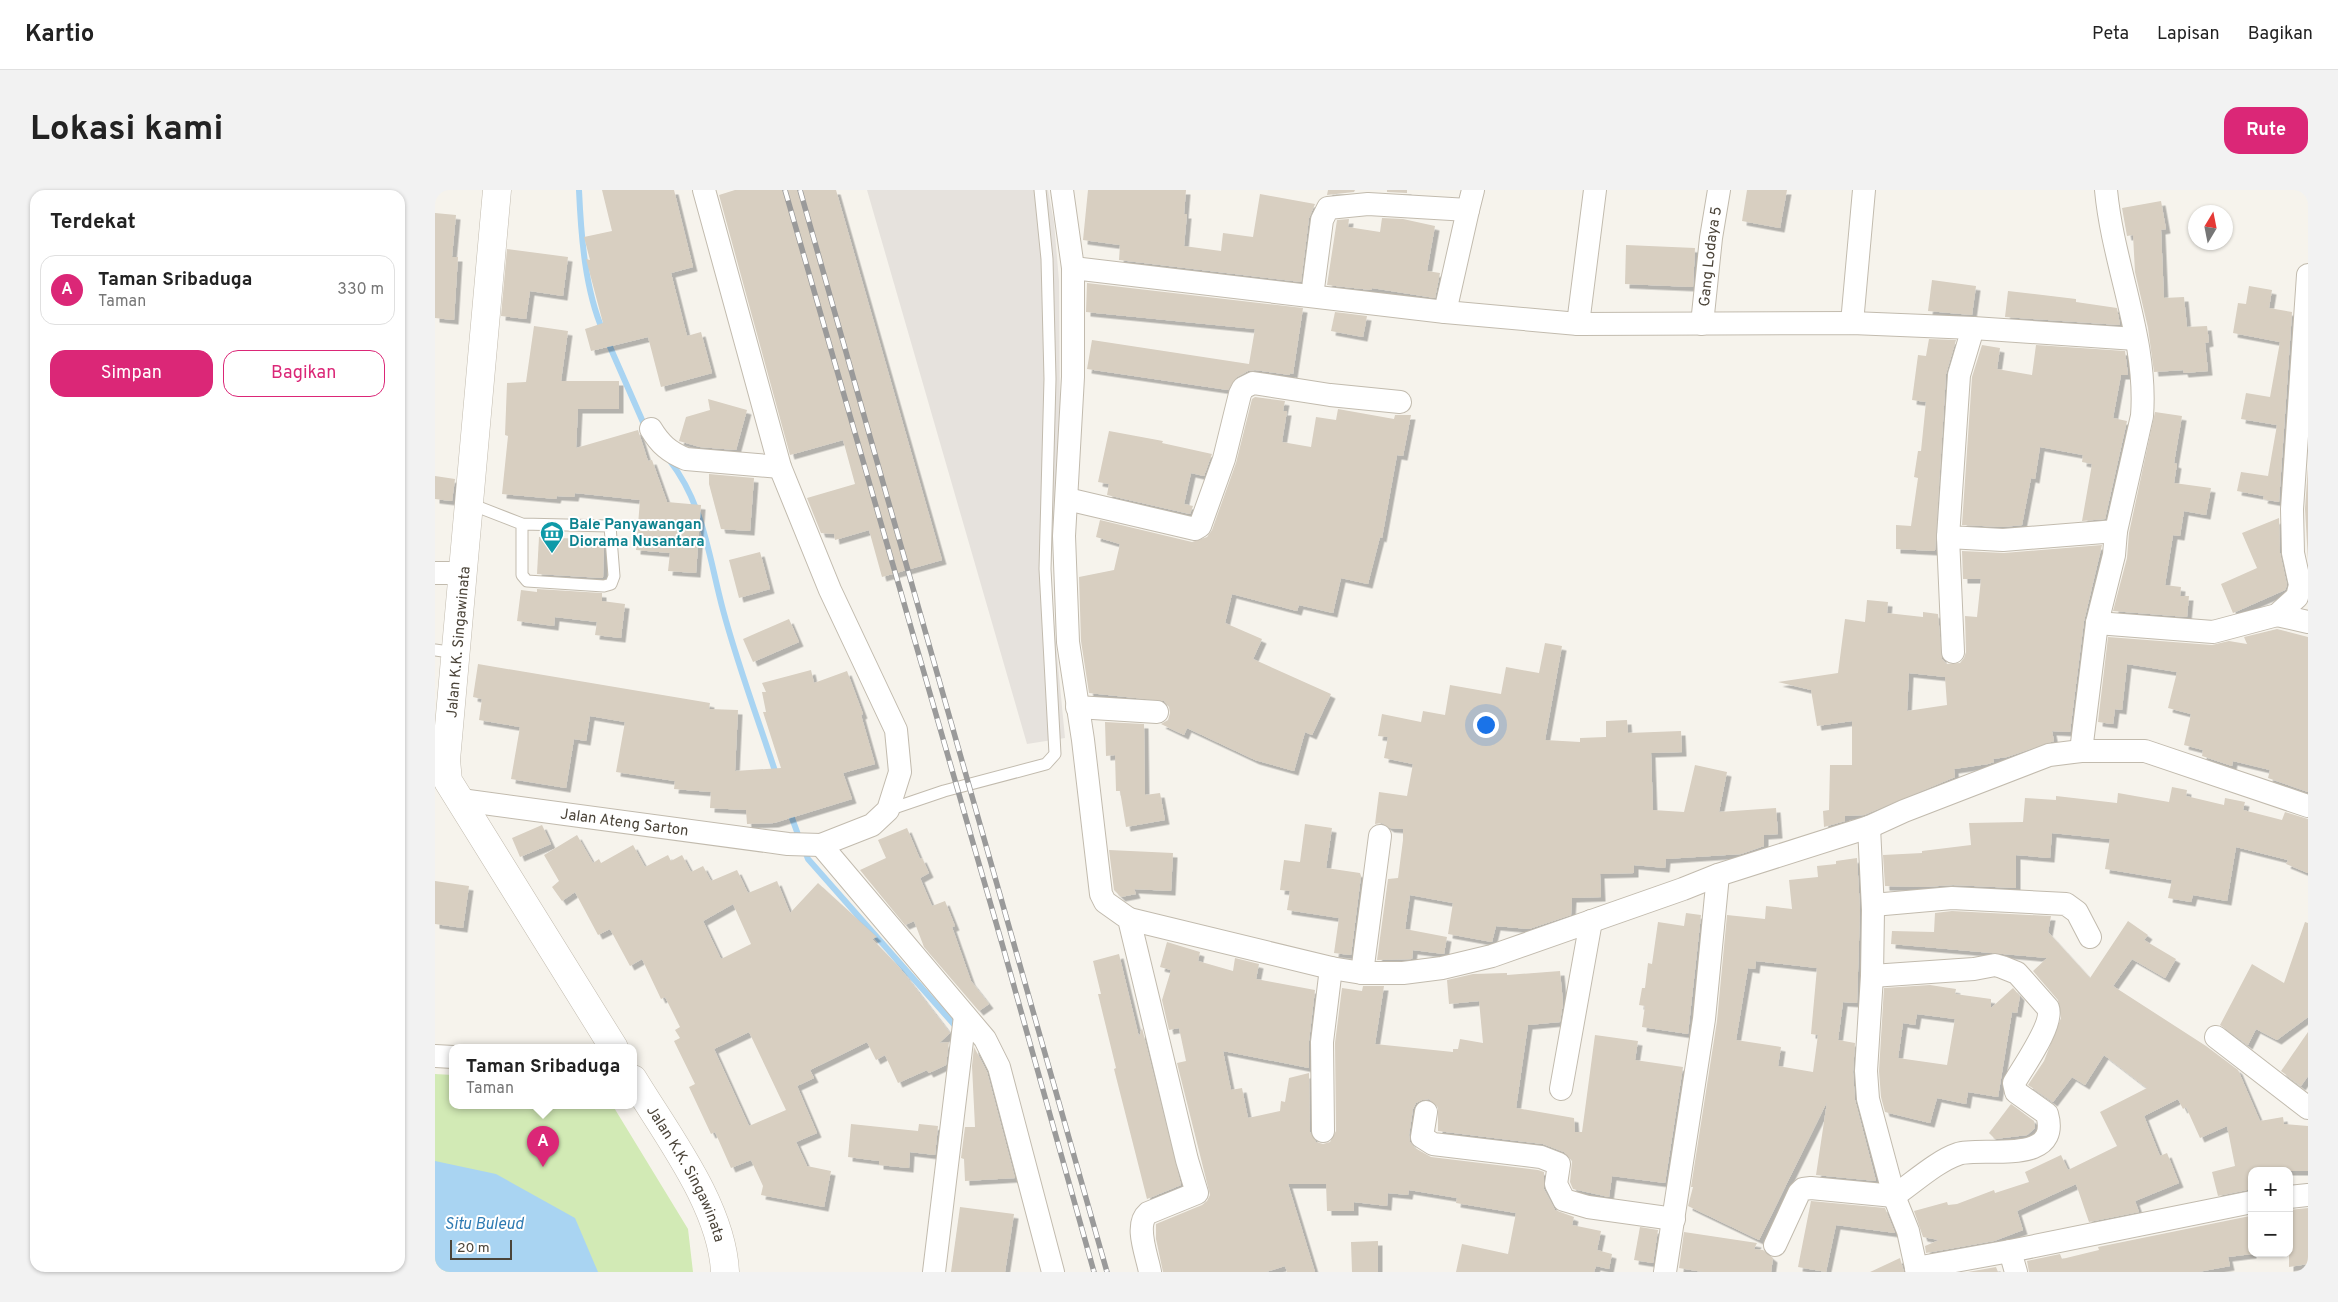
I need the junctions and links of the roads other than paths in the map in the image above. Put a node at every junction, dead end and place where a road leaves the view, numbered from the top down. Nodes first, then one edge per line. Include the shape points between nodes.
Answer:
1 (704, 190) edge
2 (1040, 190) edge
3 (1063, 190) edge
4 (1595, 190) edge
5 (1719, 190) edge
6 (1864, 190) edge
7 (2107, 190) edge
8 (499, 193) edge
9 (1368, 197) edge
10 (1471, 200) edge
11 (1073, 268) junction
12 (2308, 275) edge
13 (1313, 296) junction
14 (1445, 312) junction
15 (1852, 323) junction
16 (1578, 324) junction
17 (1703, 324) junction
18 (1973, 328) junction
19 (2136, 339) junction
20 (2305, 357) edge
21 (1400, 402) dead end
22 (651, 429) dead end
23 (780, 467) junction
24 (1067, 499) junction
25 (468, 503) junction
26 (522, 524) junction
27 (2116, 531) junction
28 (1948, 537) junction
29 (435, 573) edge
30 (464, 573) junction
31 (2304, 581) edge
32 (2277, 615) junction
33 (2308, 622) edge
34 (2097, 623) junction
35 (446, 651) edge
36 (1953, 652) dead end
37 (1077, 707) junction
38 (1157, 712) dead end
39 (443, 734) edge
40 (2081, 751) junction
41 (448, 792) edge
42 (2308, 806) edge
43 (888, 810) junction
44 (1869, 827) junction
45 (1380, 836) dead end
46 (816, 845) junction
47 (1718, 875) junction
48 (1873, 905) junction
49 (1129, 919) junction
50 (1591, 921) junction
51 (2091, 937) dead end
52 (1331, 968) junction
53 (1362, 973) junction
54 (1872, 976) junction
55 (965, 1016) junction
56 (2216, 1037) dead end
57 (611, 1044) edge
58 (435, 1056) edge
59 (449, 1057) edge
60 (637, 1087) edge
61 (1561, 1089) dead end
62 (2308, 1108) edge
63 (1426, 1112) dead end
64 (1323, 1131) dead end
65 (2308, 1195) edge
66 (2293, 1197) edge
67 (2248, 1203) edge
68 (1901, 1214) junction
69 (1674, 1219) junction
70 (1775, 1245) dead end
71 (2013, 1262) edge
72 (1916, 1270) edge
73 (1666, 1271) edge
74 (725, 1272) edge
75 (933, 1272) edge
76 (1053, 1272) edge
77 (1150, 1272) edge

1 - 23 street
2 - 43 lane via 1047,259 1050,369 1045,569 1055,754 1045,764
3 - 11 street
4 - 16 street
5 - 17 street, Gang Lodaya 5
6 - 15 street
7 - 19 street via 2119,265
8 - 25 street, Jalan K.K. Singawinata
9 - 10 street
9 - 13 street via 1328,208 1322,220
10 - 14 street
11 - 13 street
11 - 24 street via 1073,377
12 - 20 street
13 - 14 street
14 - 16 street
15 - 17 street
15 - 18 street
16 - 17 street
18 - 19 street
18 - 28 street via 1959,375
19 - 27 street via 2143,387 2142,416
20 - 31 street via 2291,509 2293,553
21 - 24 street via 1253,383 1247,385 1240,394 1215,486 1200,526 1195,529
22 - 23 street via 660,444 686,459
23 - 43 street via 830,590 896,730 900,772
24 - 37 street via 1064,536 1068,642
25 - 26 lane
25 - 30 street, Jalan K.K. Singawinata
26 - 26 lane via 610,526 614,576 611,584 527,581 522,575
27 - 28 street via 2003,540
27 - 34 street via 2114,555
28 - 36 street
29 - 30 street
30 - 35 street, Jalan K.K. Singawinata
31 - 32 street via 2297,597
32 - 33 street
32 - 34 street via 2213,632
34 - 40 street
35 - 39 street, Jalan K.K. Singawinata
37 - 38 street
37 - 49 street via 1101,894 1105,902
39 - 41 street, Jalan K.K. Singawinata
40 - 42 street via 2145,751
40 - 44 street via 2049,755
41 - 46 street, Jalan Ateng Sarton via 788,844
41 - 57 street
43 - 46 street via 872,825
44 - 47 street
44 - 48 street
45 - 53 street
46 - 55 street
47 - 50 street
47 - 69 street via 1704,1018
48 - 51 street via 1952,898 2066,904 2077,912
48 - 54 street
49 - 52 street
49 - 77 street via 1197,1193 1142,1218
50 - 53 street via 1475,960 1413,971
50 - 61 street
52 - 53 street
52 - 64 street via 1322,1042
54 - 68 street via 1866,1071 1868,1100
54 - 68 street via 1974,970 1995,965 2017,974 2050,1013 2014,1083 2016,1092 2047,1114 2049,1125 2043,1139 2029,1149 2008,1153 1960,1153 1947,1159
55 - 75 street
55 - 76 street via 985,1039 999,1067
56 - 62 street
58 - 59 street
60 - 74 street, Jalan K.K. Singawinata via 667,1131 705,1200 724,1252
63 - 69 street via 1422,1137 1433,1144 1541,1157 1559,1164 1556,1184 1564,1200 1588,1207
65 - 66 street
67 - 71 street
68 - 70 street via 1811,1188 1803,1189
68 - 72 street
69 - 73 street
71 - 72 street

